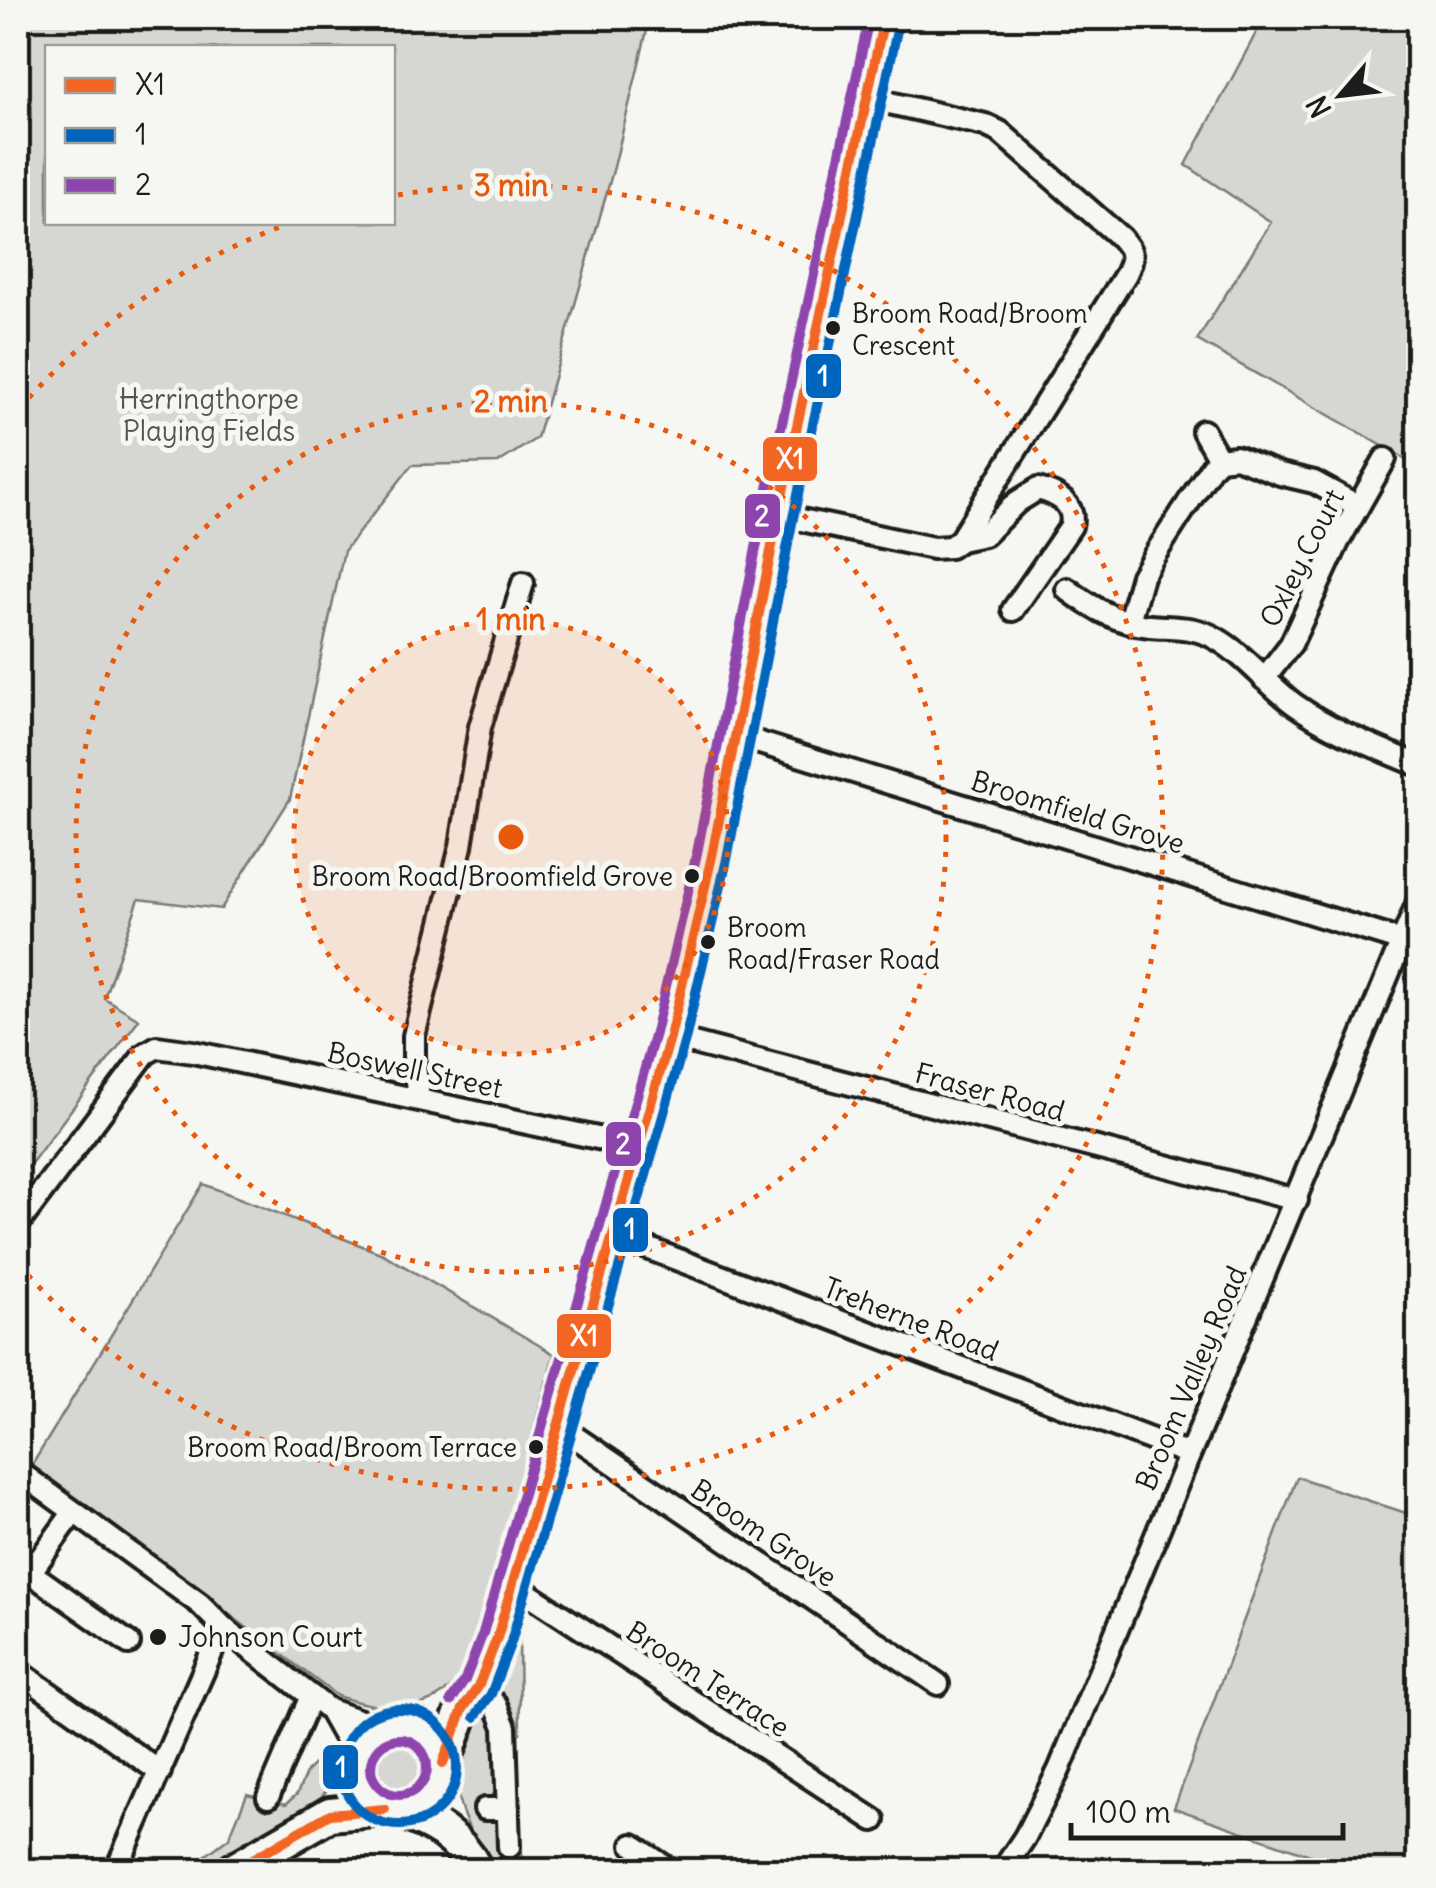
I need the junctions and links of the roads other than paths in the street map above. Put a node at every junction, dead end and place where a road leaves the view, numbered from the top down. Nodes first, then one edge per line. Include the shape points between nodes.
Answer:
1 (884, 18) edge
2 (868, 98) junction
3 (1202, 431) dead end
4 (1219, 459) junction
5 (1385, 459) dead end
6 (1358, 506) junction
7 (778, 515) junction
8 (960, 540) junction
9 (523, 584) dead end
10 (1067, 589) dead end
11 (1013, 610) dead end
12 (1130, 621) junction
13 (1264, 679) junction
14 (737, 736) junction
15 (1418, 765) edge
16 (1418, 902) edge
17 (1402, 941) junction
18 (670, 1036) junction
19 (419, 1099) junction
20 (640, 1147) junction
21 (1296, 1200) junction
22 (18, 1224) edge
23 (613, 1236) junction
24 (559, 1426) junction
25 (1188, 1454) junction
26 (18, 1471) edge
27 (73, 1513) junction
28 (24, 1569) edge
29 (512, 1583) junction
30 (226, 1630) junction
31 (129, 1644) dead end
32 (18, 1671) edge
33 (938, 1684) dead end
34 (311, 1696) junction
35 (470, 1698) junction
36 (329, 1710) junction
37 (398, 1725) junction
38 (356, 1764) junction
39 (443, 1770) junction
40 (160, 1772) junction
41 (268, 1797) dead end
42 (485, 1809) dead end
43 (508, 1809) junction
44 (392, 1810) junction
45 (330, 1814) junction
46 (874, 1820) dead end
47 (510, 1846) dead end
48 (633, 1846) dead end
49 (468, 1858) edge
50 (116, 1870) edge
51 (234, 1870) edge
52 (670, 1870) edge
53 (1003, 1870) edge

1 - 2 main road
2 - 7 main road
2 - 8 street via 1000,132 1132,251 1126,274
3 - 4 street
4 - 6 street via 1236,456 1314,482
4 - 12 street via 1152,558
5 - 6 street, Oxley Court
6 - 13 street, Oxley Court via 1291,644
7 - 8 street via 934,548
7 - 14 main road
8 - 11 street via 984,535 1038,489 1070,506 1071,526
9 - 19 street via 480,727 462,846 414,1036
10 - 12 street via 1090,607
12 - 13 street via 1198,630
13 - 15 street via 1330,726
14 - 17 street, Broomfield Grove
14 - 18 main road
16 - 17 street, Broom Valley Road
17 - 21 street, Broom Valley Road
18 - 20 main road
18 - 21 street, Fraser Road
19 - 20 street, Boswell Street
19 - 22 street, Boswell Street via 157,1047 145,1054
20 - 23 main road
21 - 25 street, Broom Valley Road
23 - 24 main road
23 - 25 street, Treherne Road
24 - 29 main road
24 - 33 street, Broom Grove
25 - 53 street, Broom Valley Road via 1059,1770
26 - 27 street
27 - 28 street
27 - 30 street
28 - 31 street
29 - 35 main road
29 - 46 street, Broom Terrace
30 - 34 street
30 - 40 street
32 - 40 street
34 - 36 street
34 - 41 street
35 - 37 main road via 435,1720
35 - 39 main road
35 - 43 street via 496,1705 505,1726
36 - 37 street via 369,1724
36 - 38 street
37 - 38 main road via 367,1738
37 - 39 main road via 432,1738
38 - 44 main road via 364,1794
38 - 45 main road
39 - 44 main road via 426,1802
39 - 49 main road
40 - 50 street
42 - 43 street
43 - 47 street
44 - 45 main road
44 - 49 main road via 430,1822
45 - 51 main road
48 - 52 street

